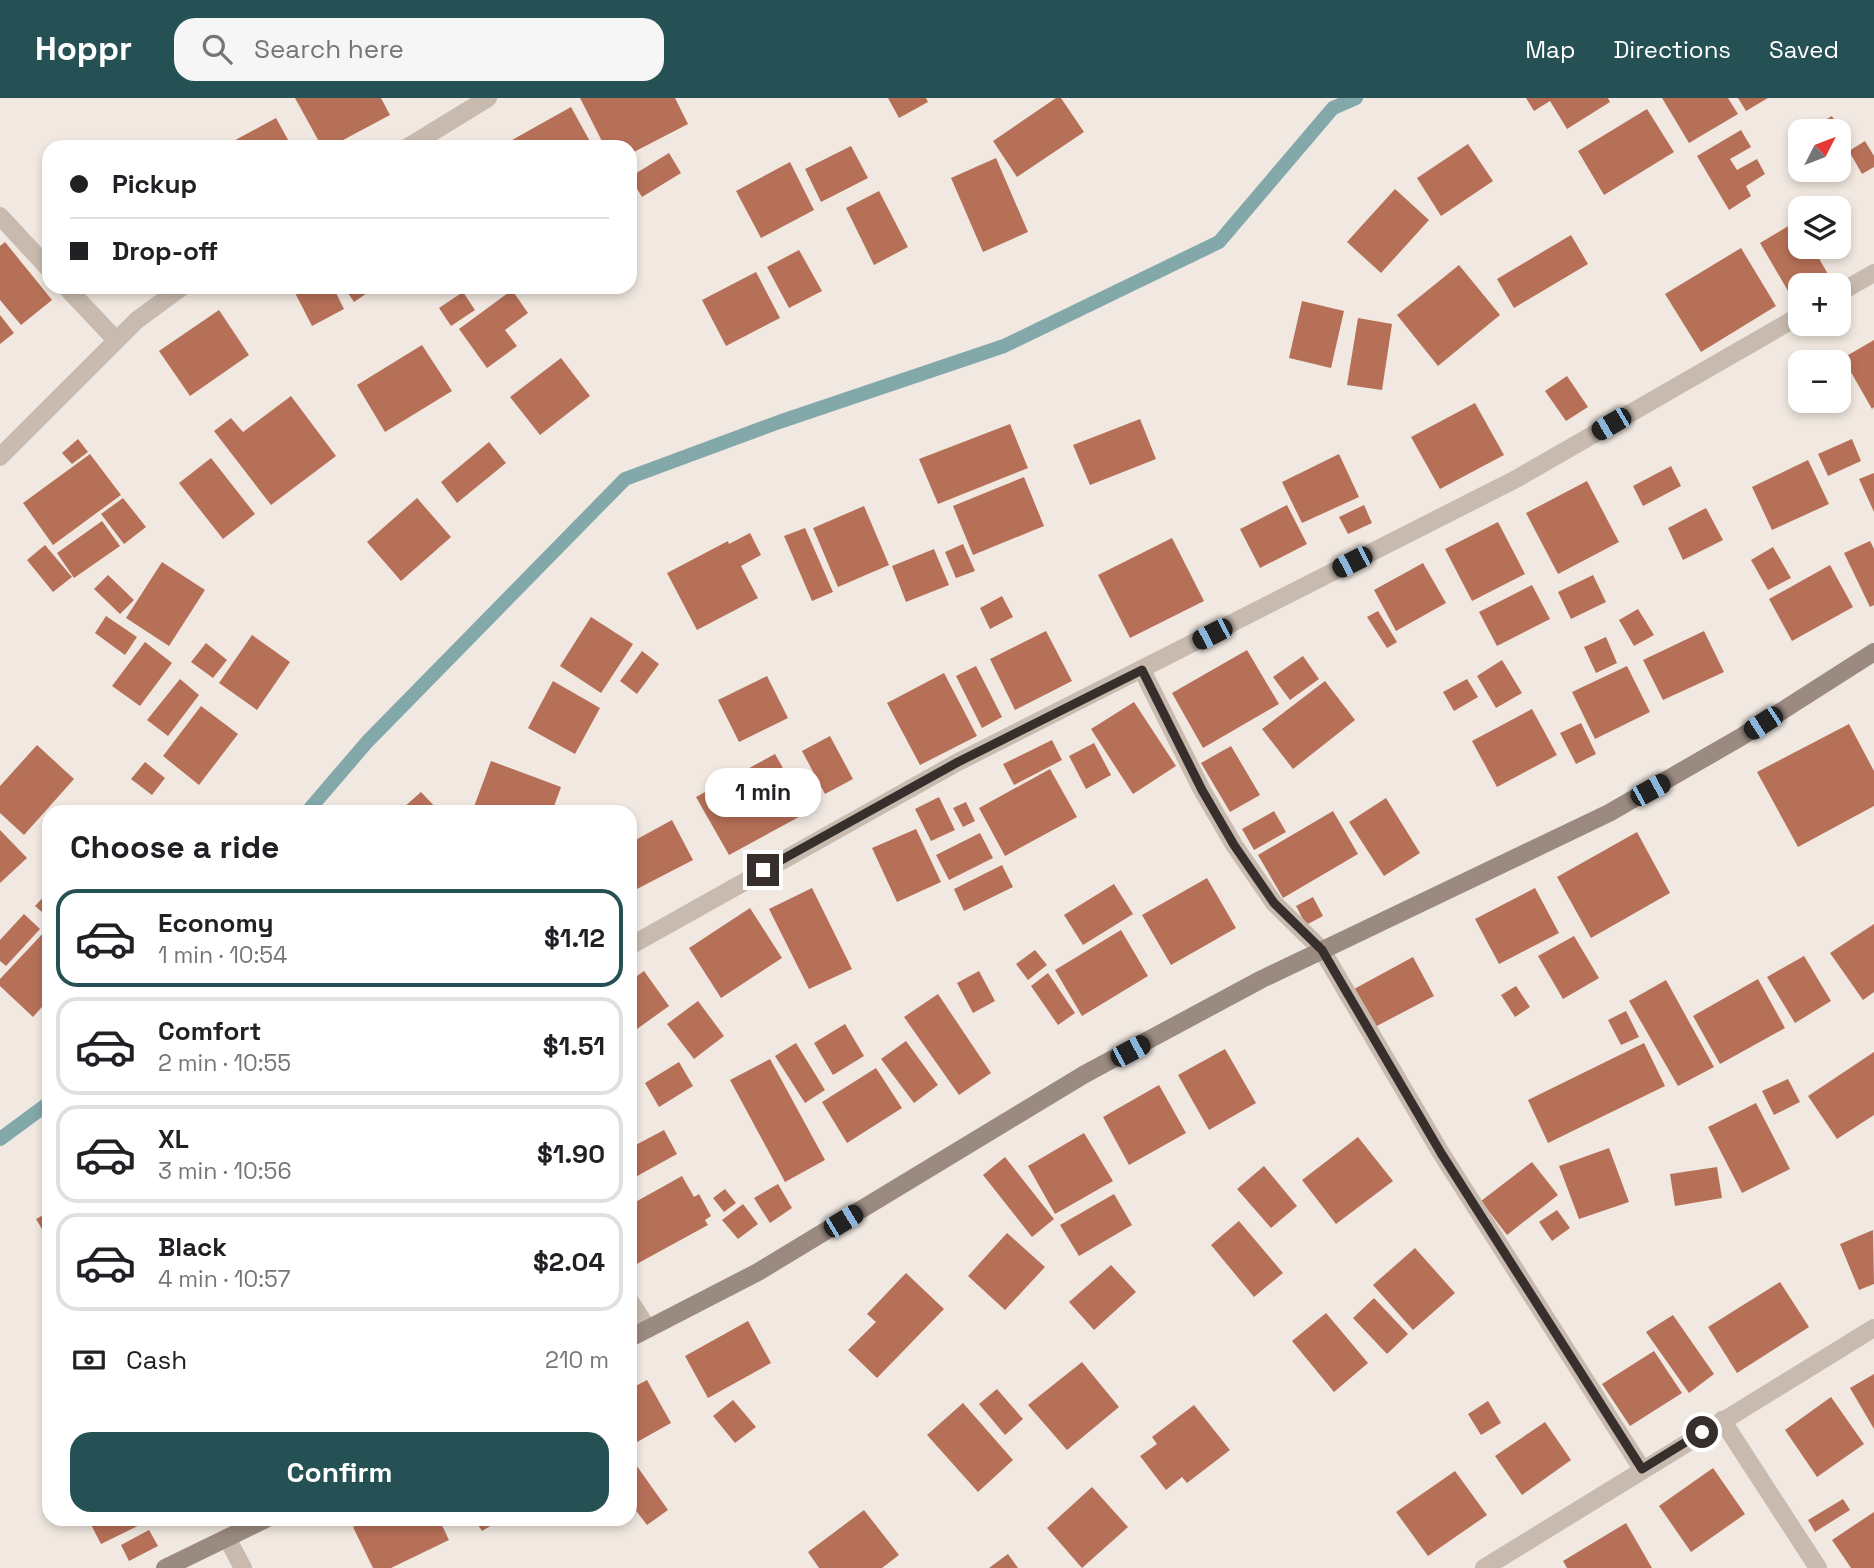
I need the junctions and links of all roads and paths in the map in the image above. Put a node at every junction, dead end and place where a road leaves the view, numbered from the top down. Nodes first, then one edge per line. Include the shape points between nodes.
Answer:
1 (488, 98) edge
2 (419, 140) edge
3 (0, 216) edge
4 (42, 261) edge
5 (1874, 273) edge
6 (1851, 286) edge
7 (72, 294) edge
8 (172, 294) edge
9 (1788, 322) edge
10 (116, 341) junction
11 (0, 457) edge
12 (1874, 652) edge
13 (1142, 670) junction
14 (637, 942) edge
15 (1322, 950) junction
16 (637, 1312) edge
17 (1874, 1328) edge
18 (648, 1329) junction
19 (637, 1334) edge
20 (1722, 1420) junction
21 (1642, 1469) junction
22 (252, 1526) edge
23 (227, 1538) junction
24 (165, 1568) edge
25 (243, 1568) edge
26 (1484, 1568) edge
27 (1818, 1568) edge

1 - 2 street
3 - 4 street
5 - 6 street
7 - 10 street
8 - 10 street
9 - 13 street via 1516,479
10 - 11 street
12 - 15 street via 1741,737 1609,813
13 - 14 street via 958,762
13 - 15 street via 1234,845 1274,903
15 - 18 street via 1085,1074 758,1272
15 - 21 street via 1441,1153
16 - 18 street
17 - 20 street
18 - 19 street
20 - 21 street
20 - 27 street
21 - 26 street
22 - 23 street
23 - 24 street
23 - 25 street

